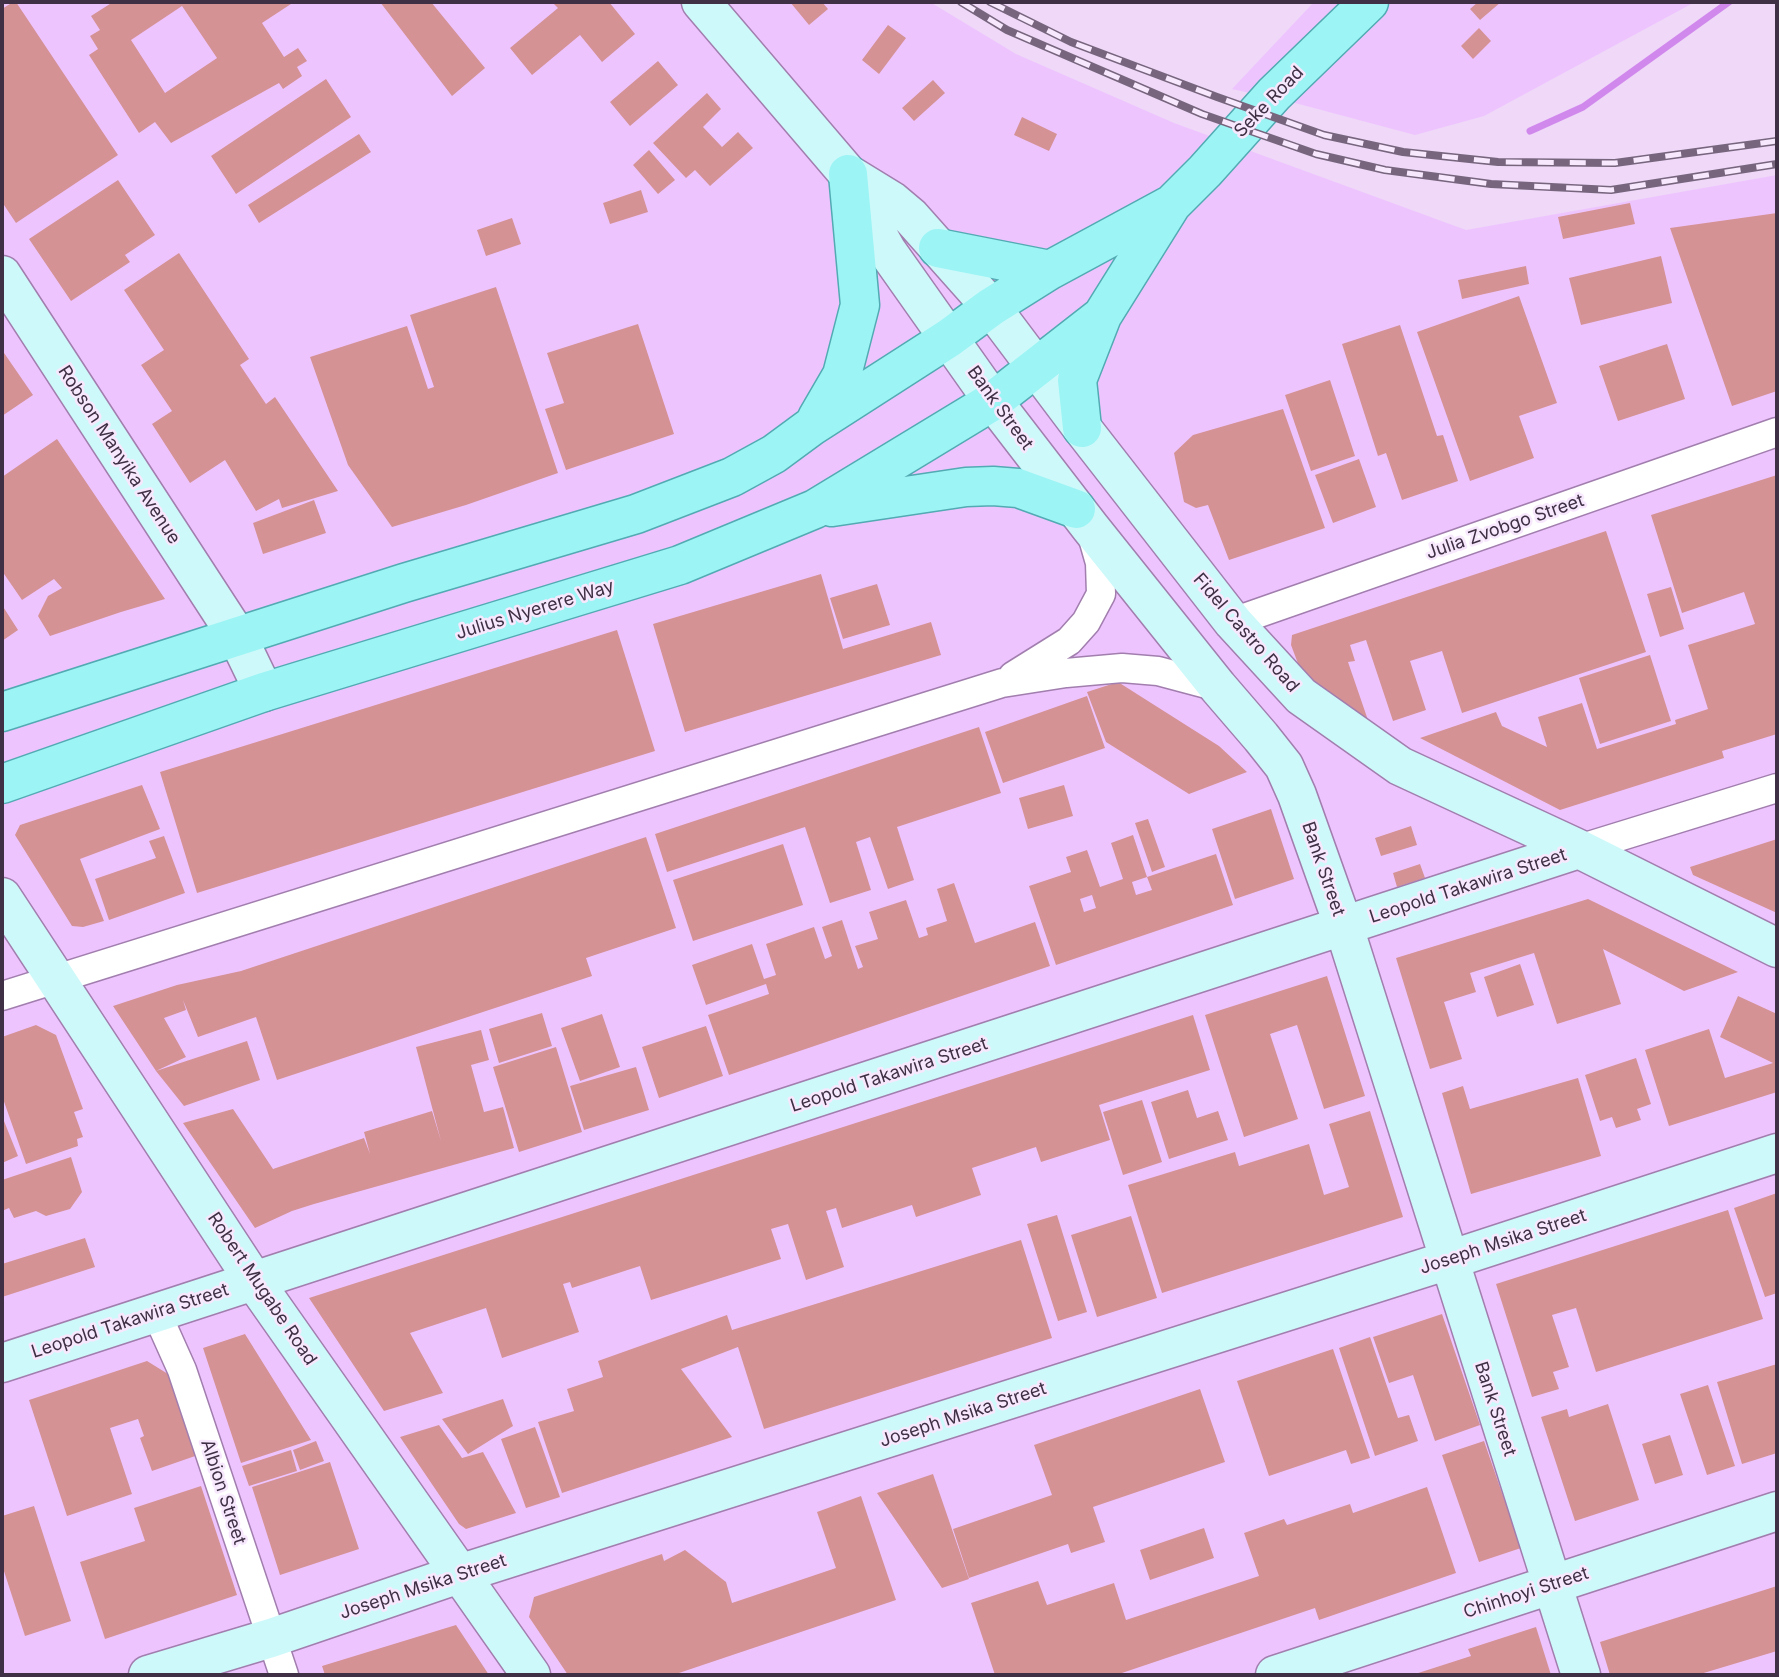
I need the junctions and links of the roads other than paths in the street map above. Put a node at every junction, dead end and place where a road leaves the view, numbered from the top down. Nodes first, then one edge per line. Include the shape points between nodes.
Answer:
1 (701, 2) edge
2 (1369, 2) edge
3 (848, 174) junction
4 (1172, 204) junction
5 (938, 248) junction
6 (1049, 270) junction
7 (2, 275) edge
8 (991, 307) junction
9 (1102, 316) junction
10 (949, 338) junction
11 (1036, 368) junction
12 (993, 401) junction
13 (812, 426) junction
14 (1082, 428) junction
15 (1777, 432) edge
16 (815, 509) junction
17 (1083, 518) junction
18 (1233, 622) junction
19 (237, 636) junction
20 (1002, 683) junction
21 (1218, 687) junction
22 (264, 692) junction
23 (2, 712) edge
24 (2, 784) edge
25 (1777, 788) edge
26 (1579, 849) junction
27 (2, 897) edge
28 (1344, 927) junction
29 (1777, 948) edge
30 (57, 980) junction
31 (2, 996) edge
32 (1777, 1153) edge
33 (1449, 1260) junction
34 (254, 1281) junction
35 (156, 1312) junction
36 (2, 1363) edge
37 (1777, 1511) edge
38 (459, 1574) junction
39 (1551, 1584) junction
40 (271, 1638) junction
41 (148, 1675) edge
42 (284, 1675) edge
43 (531, 1675) edge
44 (1275, 1675) edge
45 (1581, 1675) edge

1 - 3 main road
2 - 4 main road, Seke Road via 1274,94
3 - 5 main road, Fidel Castro Road via 892,201
3 - 10 main road, Bank Street via 887,251
3 - 13 main road via 860,305 842,375
4 - 6 main road
4 - 9 main road
5 - 6 main road
5 - 8 main road, Fidel Castro Road
6 - 8 main road
7 - 19 main road, Robson Manyika Avenue
8 - 10 main road
8 - 11 main road, Fidel Castro Road
9 - 11 main road, Julius Nyerere Way
9 - 14 main road via 1077,380
10 - 12 main road, Bank Street
10 - 13 main road
11 - 12 main road, Julius Nyerere Way
11 - 14 main road, Fidel Castro Road
12 - 16 main road, Julius Nyerere Way
12 - 17 main road, Bank Street
13 - 19 main road via 732,477 636,514
14 - 18 main road, Fidel Castro Road
15 - 18 street, Julia Zvobgo Street
16 - 17 main road via 993,486 1018,488
16 - 22 main road, Julius Nyerere Way via 680,565
17 - 20 street via 1100,563 1101,594 1069,641
17 - 21 main road, Bank Street
18 - 26 main road, Fidel Castro Road via 1301,696 1400,766
19 - 22 main road, Robson Manyika Avenue
19 - 23 main road
20 - 21 street via 1122,668 1158,671
20 - 30 street
21 - 28 main road, Bank Street via 1284,766
22 - 24 main road, Julius Nyerere Way
25 - 26 street, Leopold Takawira Street
26 - 28 main road, Leopold Takawira Street
26 - 29 main road, Fidel Castro Road
27 - 30 main road, Robert Mugabe Road
28 - 33 main road, Bank Street
28 - 34 main road, Leopold Takawira Street
30 - 31 street
30 - 34 main road, Robert Mugabe Road
32 - 33 main road, Joseph Msika Street
33 - 38 main road, Joseph Msika Street
33 - 39 main road, Bank Street
34 - 35 main road, Leopold Takawira Street
34 - 38 main road, Robert Mugabe Road
35 - 36 main road, Leopold Takawira Street
35 - 40 street, Albion Street via 182,1370
37 - 39 main road, Chinhoyi Street
38 - 40 main road, Joseph Msika Street
38 - 43 main road, Robert Mugabe Road
39 - 44 main road, Chinhoyi Street
39 - 45 main road, Bank Street
40 - 41 main road, Joseph Msika Street
40 - 42 street, Albion Street

